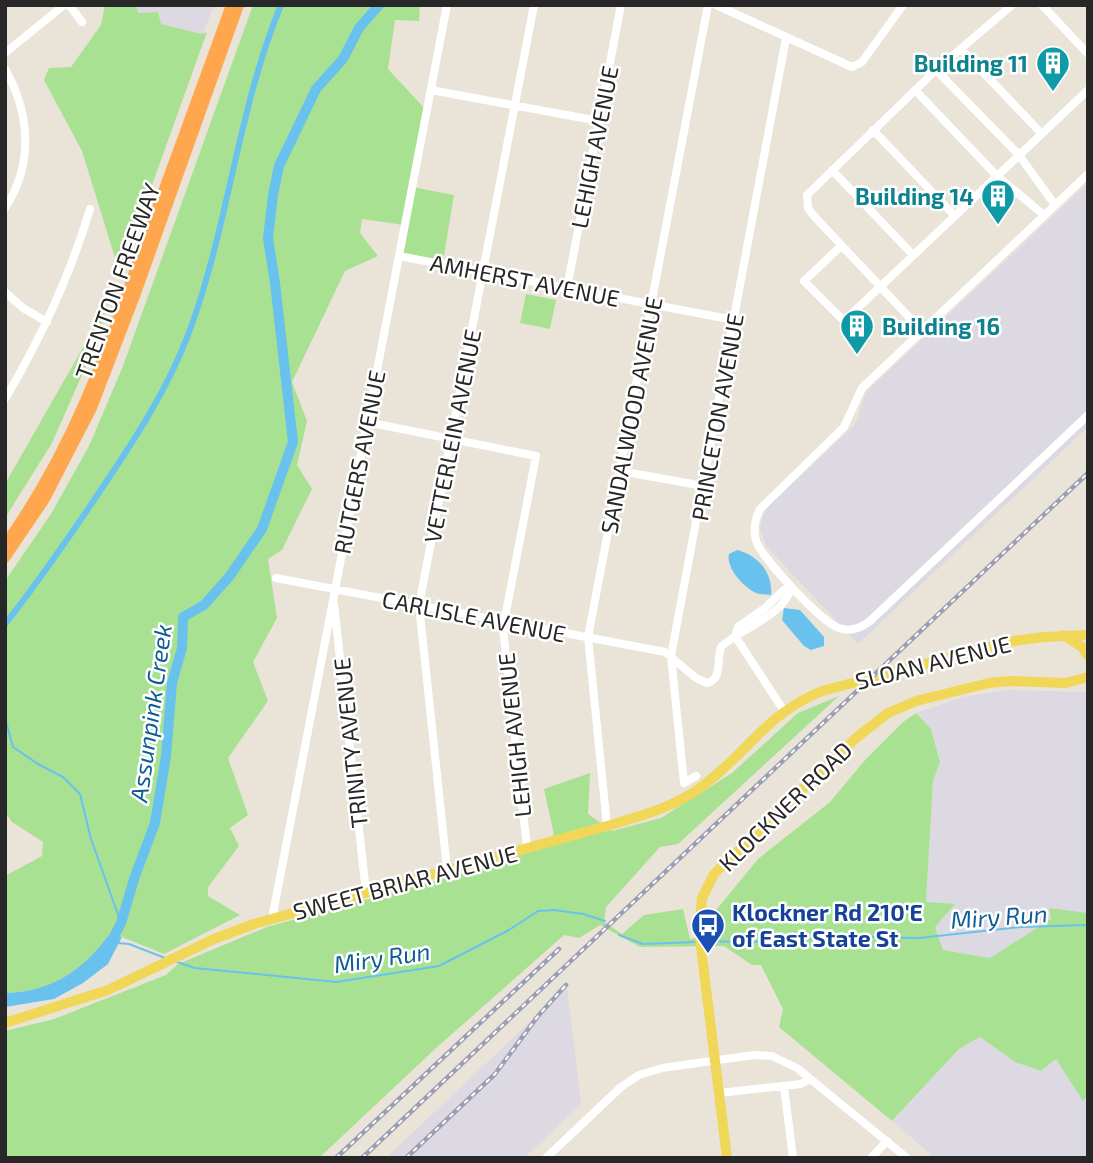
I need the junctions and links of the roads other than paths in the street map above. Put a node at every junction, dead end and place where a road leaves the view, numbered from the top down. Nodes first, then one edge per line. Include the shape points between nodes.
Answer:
1 (67, 5) edge
2 (231, 5) edge
3 (239, 5) edge
4 (447, 5) edge
5 (534, 5) edge
6 (621, 5) edge
7 (708, 5) edge
8 (716, 5) edge
9 (903, 5) edge
10 (1012, 5) edge
11 (1042, 5) edge
12 (82, 22) dead end
13 (786, 38) junction
14 (961, 49) junction
15 (5, 53) edge
16 (1088, 54) edge
17 (5, 69) edge
18 (936, 70) junction
19 (431, 90) junction
20 (915, 90) junction
21 (1088, 90) edge
22 (515, 106) junction
23 (599, 121) junction
24 (873, 130) junction
25 (1041, 132) junction
26 (1018, 155) junction
27 (832, 170) junction
28 (1088, 174) edge
29 (997, 176) junction
30 (1055, 205) junction
31 (5, 208) edge
32 (90, 209) dead end
33 (954, 215) junction
34 (1044, 215) junction
35 (841, 246) junction
36 (913, 255) junction
37 (399, 256) junction
38 (484, 272) junction
39 (881, 286) junction
40 (567, 288) junction
41 (5, 292) edge
42 (652, 304) junction
43 (734, 320) junction
44 (47, 322) junction
45 (922, 331) junction
46 (5, 399) edge
47 (1088, 415) edge
48 (367, 422) junction
49 (451, 439) junction
50 (620, 471) junction
51 (704, 486) junction
52 (5, 544) edge
53 (5, 558) edge
54 (276, 578) dead end
55 (791, 587) junction
56 (333, 592) junction
57 (419, 605) junction
58 (503, 621) junction
59 (1064, 635) junction
60 (1088, 635) edge
61 (735, 636) junction
62 (588, 637) junction
63 (671, 656) junction
64 (1088, 656) edge
65 (1087, 677) edge
66 (784, 711) junction
67 (696, 776) dead end
68 (607, 826) junction
69 (527, 848) junction
70 (447, 869) junction
71 (366, 892) junction
72 (272, 919) junction
73 (5, 1023) edge
74 (715, 1060) junction
75 (810, 1079) junction
76 (784, 1087) junction
77 (719, 1093) junction
78 (887, 1141) junction
79 (546, 1158) edge
80 (727, 1158) edge
81 (793, 1158) edge
82 (871, 1158) edge
83 (906, 1158) edge

1 - 12 street
1 - 15 street
2 - 52 highway, TRENTON FREEWAY via 85,405 48,478
3 - 53 highway, TRENTON FREEWAY via 92,408 59,475
4 - 19 street, RUTGERS AVENUE
5 - 22 street, VETTERLEIN AVENUE
6 - 23 street, LEHIGH AVENUE
7 - 42 street, SANDALWOOD AVENUE
8 - 13 street
9 - 13 street via 855,67
10 - 14 street
11 - 16 street
13 - 43 street, PRINCETON AVENUE
14 - 18 street
14 - 25 street
17 - 31 street via 18,95 26,136 20,177
18 - 20 street
18 - 26 street
19 - 22 street
19 - 37 street, RUTGERS AVENUE
20 - 24 street
20 - 29 street
21 - 25 street
22 - 23 street
22 - 38 street, VETTERLEIN AVENUE
23 - 40 street, LEHIGH AVENUE
24 - 27 street
24 - 33 street
25 - 26 street
26 - 29 street
26 - 30 street
27 - 35 street via 806,201
27 - 36 street
28 - 30 street
29 - 33 street
29 - 34 street
30 - 34 street
32 - 44 street
33 - 36 street
34 - 45 street
35 - 39 street
35 - 39 street via 804,281 844,321
36 - 39 street
37 - 38 street, AMHERST AVENUE
37 - 48 street, RUTGERS AVENUE
38 - 40 street, AMHERST AVENUE
38 - 49 street, VETTERLEIN AVENUE
39 - 45 street
40 - 42 street, AMHERST AVENUE
41 - 44 street
42 - 43 street, AMHERST AVENUE
42 - 50 street, SANDALWOOD AVENUE
43 - 51 street, PRINCETON AVENUE
44 - 46 street
45 - 55 street via 862,388 842,429 759,511 754,526 757,544
47 - 55 street via 863,626 848,630 832,625
48 - 49 street
48 - 56 street, RUTGERS AVENUE
49 - 57 street, VETTERLEIN AVENUE
49 - 58 street, LEHIGH AVENUE via 536,456
50 - 51 street
50 - 62 street, SANDALWOOD AVENUE
51 - 63 street, PRINCETON AVENUE
54 - 56 street, CARLISLE AVENUE
55 - 61 street via 738,627
56 - 57 street, CARLISLE AVENUE
56 - 71 street, TRINITY AVENUE
56 - 72 street, RUTGERS AVENUE
57 - 58 street, CARLISLE AVENUE
57 - 70 street, VETTERLEIN AVENUE
58 - 62 street, CARLISLE AVENUE
58 - 69 street, LEHIGH AVENUE
59 - 60 main road, SLOAN AVENUE
59 - 64 main road
59 - 66 main road, SLOAN AVENUE via 1024,639 840,686
61 - 63 street via 721,647 717,676 710,683 696,678
61 - 66 street
62 - 63 street, CARLISLE AVENUE
62 - 68 street, SANDALWOOD AVENUE
63 - 67 street, PRINCETON AVENUE via 684,783
65 - 74 main road, KLOCKNER ROAD via 1066,683 989,683 916,701 883,716 717,870 702,898 699,931
66 - 68 main road, SWEET BRIAR AVENUE via 689,796
68 - 69 main road, SWEET BRIAR AVENUE
69 - 70 main road, SWEET BRIAR AVENUE
70 - 71 main road, SWEET BRIAR AVENUE
71 - 72 main road, SWEET BRIAR AVENUE
72 - 73 main road, SWEET BRIAR AVENUE via 234,931 86,998
74 - 75 street via 772,1056
74 - 77 main road, KLOCKNER ROAD
74 - 79 street via 662,1068 630,1080
75 - 76 street
75 - 78 street
76 - 77 street
76 - 81 street
77 - 80 main road, KLOCKNER ROAD
78 - 82 street
78 - 83 street

